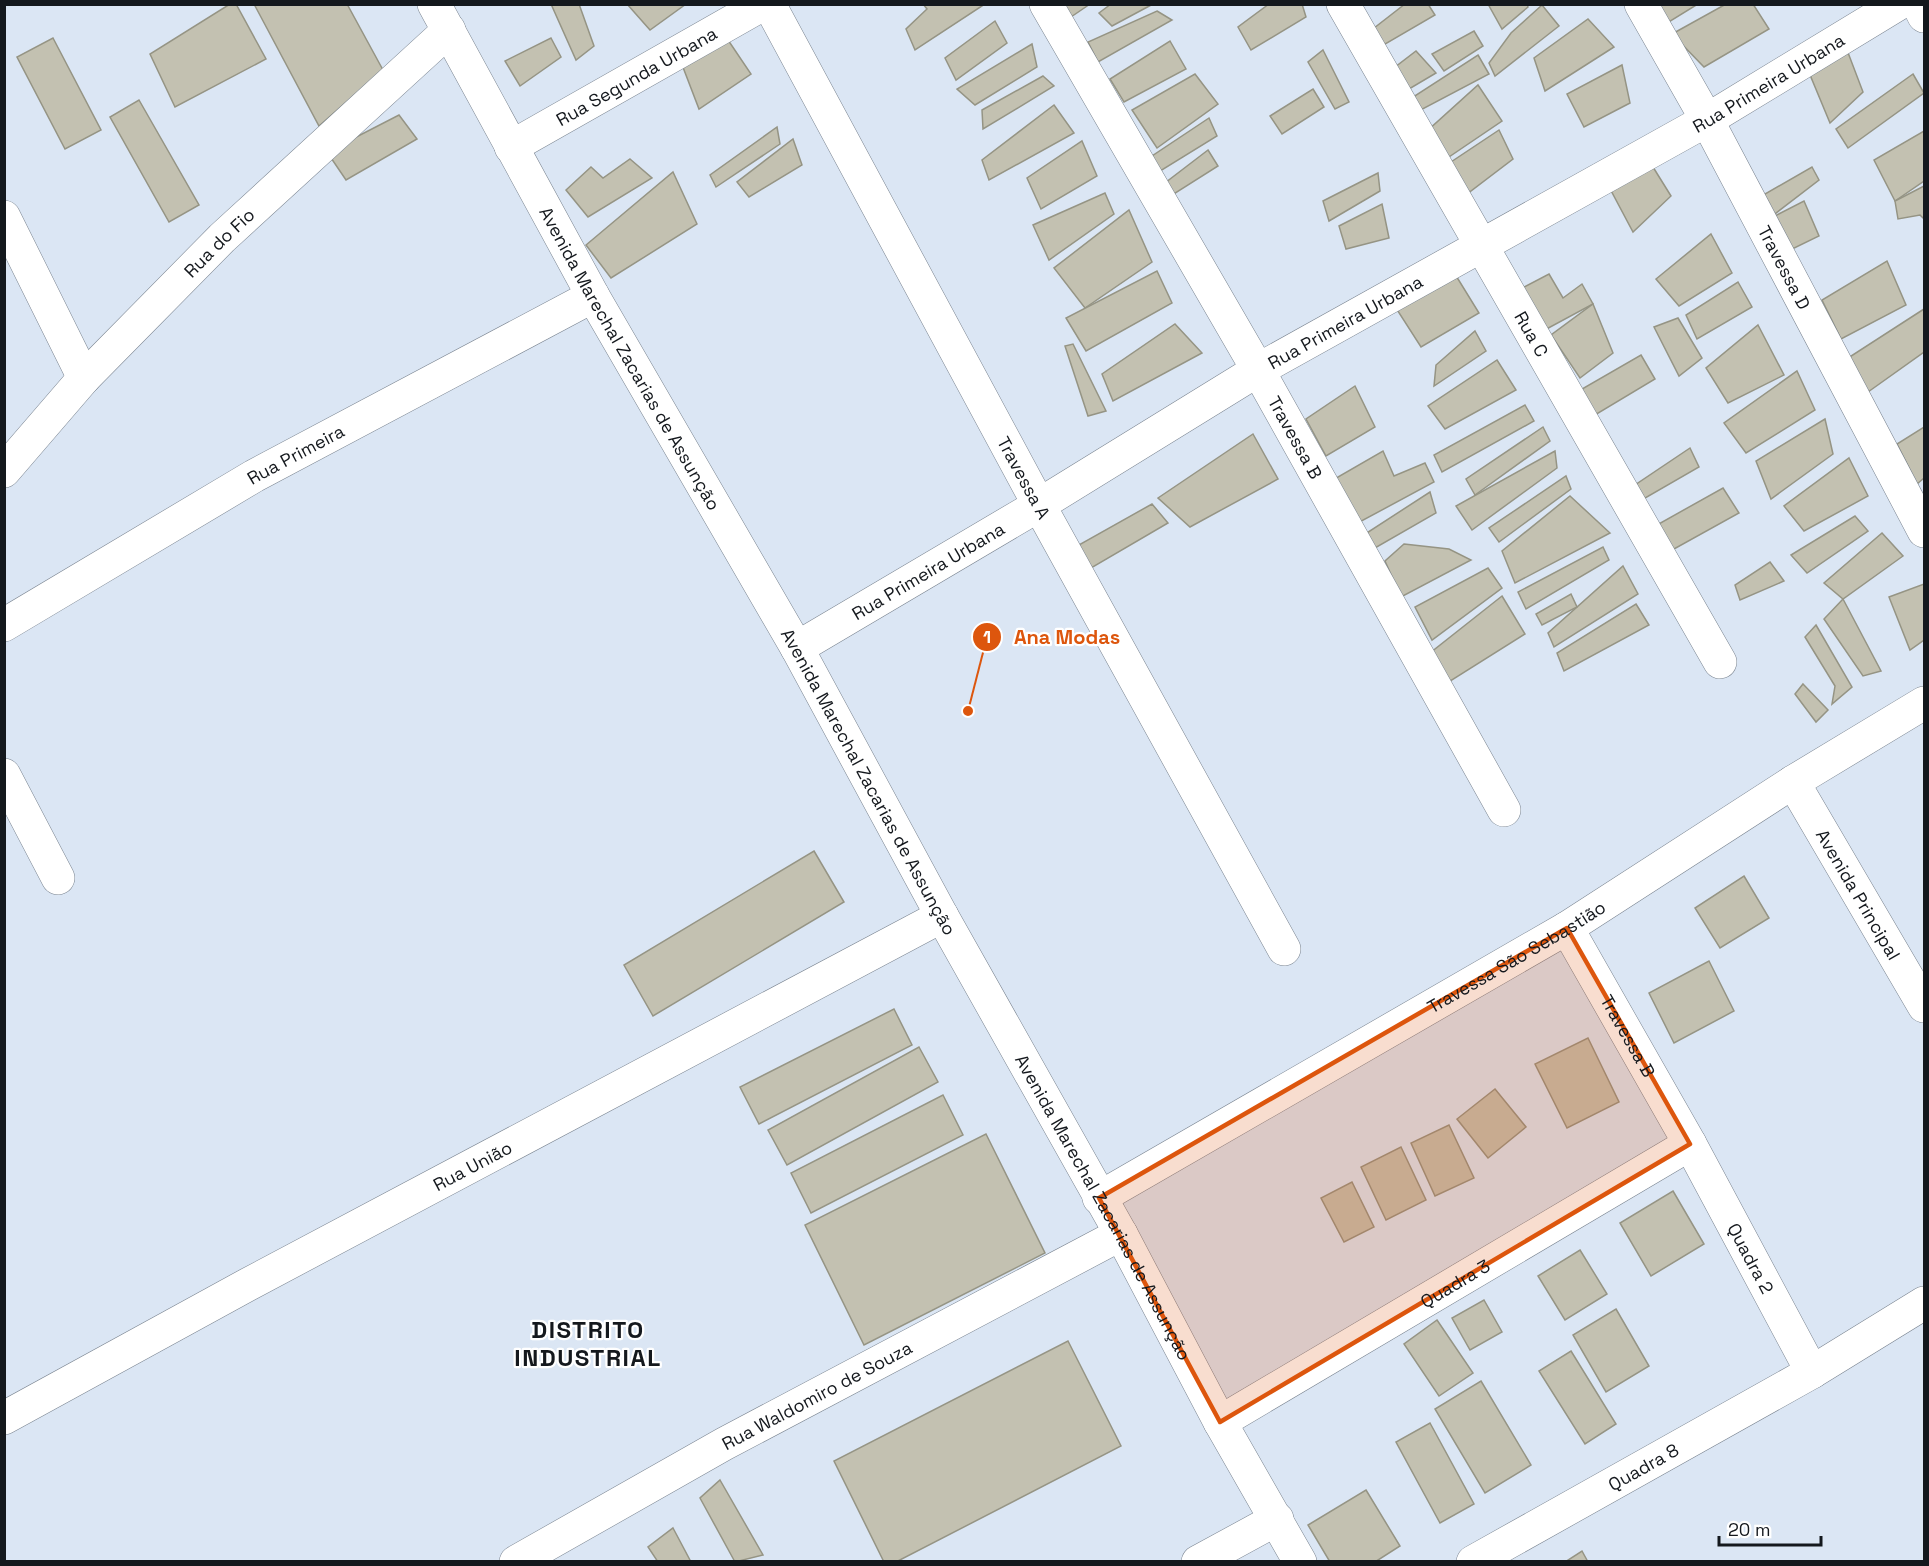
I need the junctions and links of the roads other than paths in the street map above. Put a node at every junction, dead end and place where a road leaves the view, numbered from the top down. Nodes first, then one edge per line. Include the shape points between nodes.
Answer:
1 (763, 4) edge
2 (769, 4) edge
3 (1046, 4) edge
4 (1343, 4) edge
5 (1641, 4) edge
6 (1898, 4) edge
7 (1918, 4) edge
8 (1924, 16) edge
9 (441, 17) edge
10 (1707, 120) junction
11 (511, 147) junction
12 (4, 217) edge
13 (1483, 245) junction
14 (593, 296) junction
15 (1258, 370) junction
16 (84, 378) junction
17 (4, 471) edge
18 (1039, 505) junction
19 (1924, 531) edge
20 (4, 625) edge
21 (796, 648) junction
22 (1720, 662) dead end
23 (1924, 703) edge
24 (4, 775) edge
25 (1792, 782) junction
26 (1504, 810) dead end
27 (58, 878) dead end
28 (942, 916) junction
29 (1567, 928) junction
30 (1284, 949) dead end
31 (1924, 1006) edge
32 (1690, 1144) junction
33 (1099, 1198) junction
34 (1121, 1234) junction
35 (1924, 1303) edge
36 (1812, 1372) junction
37 (4, 1418) edge
38 (1220, 1422) junction
39 (1277, 1519) junction
40 (516, 1562) edge
41 (1198, 1562) edge
42 (1300, 1562) edge
43 (1473, 1562) edge

1 - 11 street, Rua Segunda Urbana
2 - 18 street, Travessa A
3 - 15 street, Travessa B
4 - 13 street, Rua C
5 - 10 street, Travessa D
6 - 10 street, Rua Primeira Urbana
7 - 8 street
9 - 11 street, Avenida Marechal Zacarias de Assunção
9 - 16 street, Rua do Fio
10 - 13 street, Rua Primeira Urbana
10 - 19 street, Travessa D
11 - 14 street, Avenida Marechal Zacarias de Assunção
12 - 16 street
13 - 15 street, Rua Primeira Urbana
13 - 22 street, Rua C
14 - 20 street, Rua Primeira via 254,476
14 - 21 street, Avenida Marechal Zacarias de Assunção
15 - 18 street, Rua Primeira Urbana
15 - 26 street, Travessa B
16 - 17 street, Rua do Fio
18 - 21 street, Rua Primeira Urbana
18 - 30 street, Travessa A
21 - 28 street, Avenida Marechal Zacarias de Assunção
23 - 25 street, Travessa São Sebastião
24 - 27 street
25 - 29 street, Travessa São Sebastião
25 - 31 street, Avenida Principal
28 - 33 street, Avenida Marechal Zacarias de Assunção
28 - 37 street, Rua União
29 - 32 street, Travessa B
29 - 33 street, Travessa São Sebastião
32 - 36 street, Quadra 2
32 - 38 street, Quadra 3
33 - 34 street, Avenida Marechal Zacarias de Assunção
34 - 38 street, Avenida Marechal Zacarias de Assunção
34 - 40 street, Rua Waldomiro de Souza via 724,1444
35 - 36 street
36 - 43 street, Quadra 8
38 - 39 street, Avenida Marechal Zacarias de Assunção
39 - 41 street
39 - 42 street, Avenida Marechal Zacarias de Assunção

